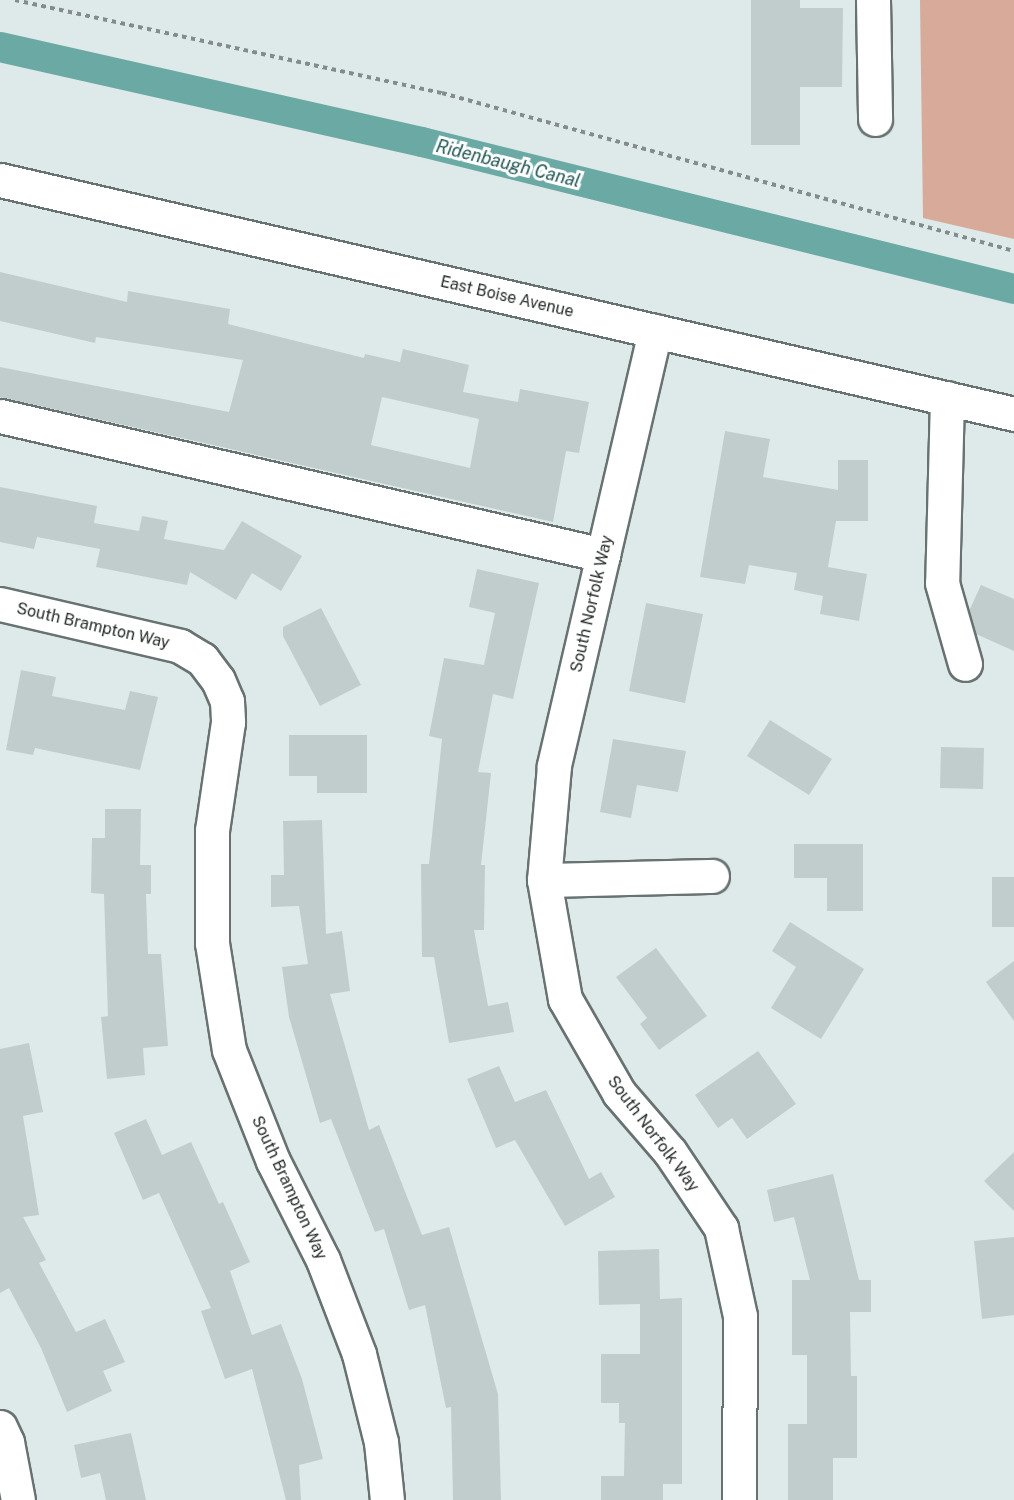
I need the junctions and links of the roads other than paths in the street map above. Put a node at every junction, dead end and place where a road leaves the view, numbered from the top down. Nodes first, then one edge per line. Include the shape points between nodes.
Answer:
1 (873, 0) edge
2 (875, 119) dead end
3 (0, 180) edge
4 (655, 331) junction
5 (948, 398) junction
6 (1014, 414) edge
7 (0, 416) edge
8 (603, 555) junction
9 (0, 604) edge
10 (965, 664) dead end
11 (712, 876) dead end
12 (544, 880) junction
13 (0, 1427) edge
14 (18, 1500) edge
15 (387, 1500) edge
16 (739, 1500) edge

1 - 2 street
3 - 4 street, East Boise Avenue
4 - 5 street, East Boise Avenue
4 - 8 street, South Norfolk Way
5 - 6 street, East Boise Avenue
5 - 10 street via 942,583
7 - 8 street
8 - 12 street, South Norfolk Way via 554,766
9 - 15 street, South Brampton Way via 180,646 202,659 219,680 227,701 228,722 212,830 212,943 229,1050 273,1161 323,1260 359,1354 381,1442
11 - 12 street
12 - 16 street, South Norfolk Way via 565,999 619,1093 670,1152 721,1228 740,1316
13 - 14 street via 7,1442

